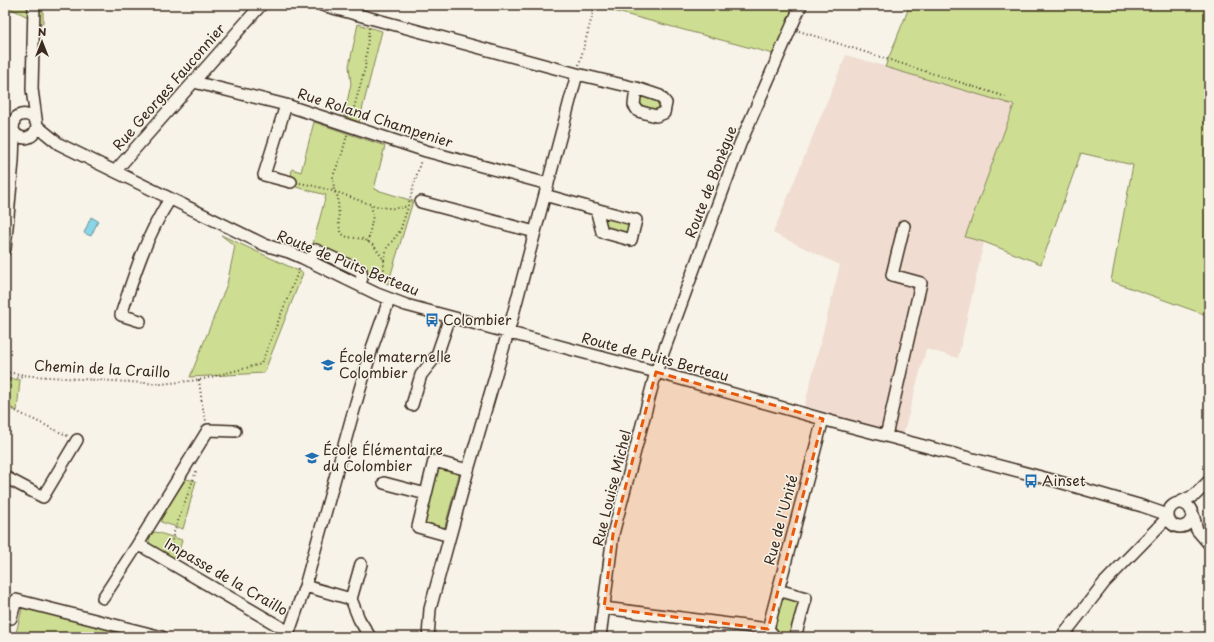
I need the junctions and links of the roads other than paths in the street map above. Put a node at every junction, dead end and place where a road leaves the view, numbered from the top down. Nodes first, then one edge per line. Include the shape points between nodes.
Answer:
1 (34, 5) edge
2 (261, 5) edge
3 (322, 5) edge
4 (801, 5) edge
5 (577, 74) junction
6 (194, 80) junction
7 (636, 88) dead end
8 (32, 89) junction
9 (286, 105) junction
10 (15, 116) edge
11 (36, 124) junction
12 (10, 129) edge
13 (27, 138) junction
14 (59, 144) junction
15 (13, 161) junction
16 (116, 172) junction
17 (291, 182) road end
18 (548, 184) junction
19 (545, 195) junction
20 (170, 199) junction
21 (421, 202) dead end
22 (596, 209) dead end
23 (904, 226) dead end
24 (535, 232) junction
25 (5, 249) edge
26 (389, 300) junction
27 (450, 317) junction
28 (140, 321) dead end
29 (508, 333) junction
30 (656, 372) junction
31 (412, 405) dead end
32 (822, 419) junction
33 (235, 431) dead end
34 (886, 436) junction
35 (77, 440) road end
36 (468, 470) junction
37 (5, 477) edge
38 (1209, 481) edge
39 (384, 483) dead end
40 (426, 494) junction
41 (1195, 495) junction
42 (1146, 507) junction
43 (1171, 511) junction
44 (1192, 512) junction
45 (1181, 526) junction
46 (1157, 529) junction
47 (1198, 530) junction
48 (450, 536) junction
49 (138, 544) junction
50 (1209, 544) edge
51 (361, 564) dead end
52 (306, 586) junction
53 (778, 590) junction
54 (103, 598) dead end
55 (351, 599) junction
56 (604, 608) junction
57 (5, 617) edge
58 (283, 633) edge
59 (771, 633) edge
60 (162, 637) edge
61 (370, 637) edge
62 (428, 637) edge
63 (600, 637) edge
64 (795, 637) edge
65 (1062, 637) edge

1 - 8 street
2 - 6 street, Rue Georges Fauconnier
3 - 5 street
4 - 30 street, Route de Bonègue via 740,144
5 - 7 street
5 - 18 street
6 - 9 street, Rue Roland Champenier
6 - 16 street, Rue Georges Fauconnier
8 - 10 street
8 - 11 street
9 - 17 street via 264,175
9 - 18 street, Rue Roland Champenier via 426,151
10 - 11 street via 31,116
10 - 12 street
11 - 13 street via 35,133
11 - 14 street, Route de Puits Berteau
12 - 13 street via 18,137
12 - 15 street
13 - 14 street, Route de Puits Berteau
13 - 15 street
14 - 16 street, Route de Puits Berteau
15 - 25 street
16 - 20 street, Route de Puits Berteau
18 - 19 street
19 - 22 street
19 - 24 street
20 - 26 street, Route de Puits Berteau via 264,245 306,260 316,250 361,271 359,285
20 - 28 street via 138,262 120,315
21 - 24 street
23 - 34 street via 892,275 922,283
24 - 29 street
26 - 27 street, Route de Puits Berteau
26 - 52 street, Impasse de la Craillo via 350,420
27 - 29 street, Route de Puits Berteau
27 - 31 street via 437,355 421,375
29 - 30 street, Route de Puits Berteau
29 - 36 street
30 - 32 street, Route de Puits Berteau
30 - 56 street, Rue Louise Michel via 613,534
32 - 34 street, Route de Puits Berteau
32 - 53 street, Rue de l'Unité
33 - 49 street via 208,430
34 - 42 street, Route de Puits Berteau
35 - 37 street via 43,498
36 - 40 street via 434,461
36 - 48 street
38 - 41 street
39 - 40 street
40 - 48 street via 418,527
41 - 43 street
41 - 44 street
42 - 43 street, Route de Puits Berteau
42 - 46 street
43 - 44 street via 1186,504
43 - 45 street via 1170,521
43 - 46 street
44 - 45 street via 1191,521
44 - 47 street
45 - 46 street
45 - 47 street
46 - 65 street via 1104,583
47 - 50 street
48 - 62 street via 430,609
49 - 54 street
49 - 58 street, Impasse de la Craillo
51 - 55 street
52 - 55 street
52 - 58 street, Impasse de la Craillo via 289,632
53 - 59 street, Rue de l'Unité
53 - 64 street via 806,598
55 - 61 street
56 - 59 street, Rue de l'Unité
56 - 63 street, Rue Louise Michel
57 - 60 street via 11,618 16,600

